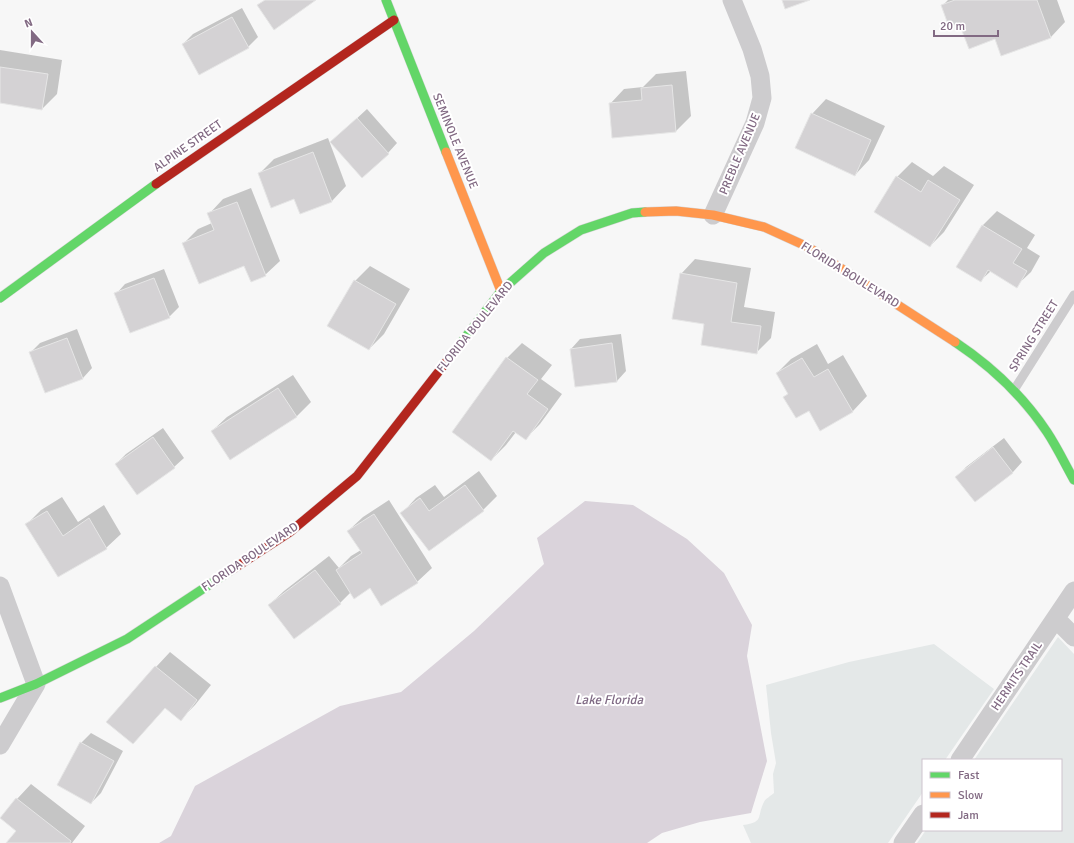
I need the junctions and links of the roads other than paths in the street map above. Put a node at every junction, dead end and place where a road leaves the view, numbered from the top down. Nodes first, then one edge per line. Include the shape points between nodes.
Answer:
1 (386, 0) edge
2 (732, 0) edge
3 (394, 20) junction
4 (713, 215) junction
5 (501, 292) junction
6 (1074, 295) edge
7 (0, 298) edge
8 (1014, 390) junction
9 (1074, 480) edge
10 (0, 586) edge
11 (1074, 591) edge
12 (1056, 619) junction
13 (1074, 638) edge
14 (36, 684) junction
15 (0, 698) edge
16 (0, 745) edge
17 (961, 759) edge
18 (922, 815) edge
19 (903, 843) edge

1 - 3 street, SEMINOLE AVENUE
2 - 4 street, PREBLE AVENUE via 752,49 760,76 762,98 755,123
3 - 5 street, SEMINOLE AVENUE
3 - 7 street, ALPINE STREET via 176,169
4 - 5 street, FLORIDA BOULEVARD via 676,211 632,213 581,230 544,253
4 - 8 street, FLORIDA BOULEVARD via 764,227 808,247 975,355
5 - 14 street, FLORIDA BOULEVARD via 357,476 290,532 127,639
6 - 8 lane, SPRING STREET
8 - 9 street, FLORIDA BOULEVARD via 1047,432
10 - 14 street
11 - 12 street, HERMITS TRAIL
12 - 13 street
12 - 17 street, HERMITS TRAIL
14 - 15 street, FLORIDA BOULEVARD
14 - 16 street
18 - 19 street

